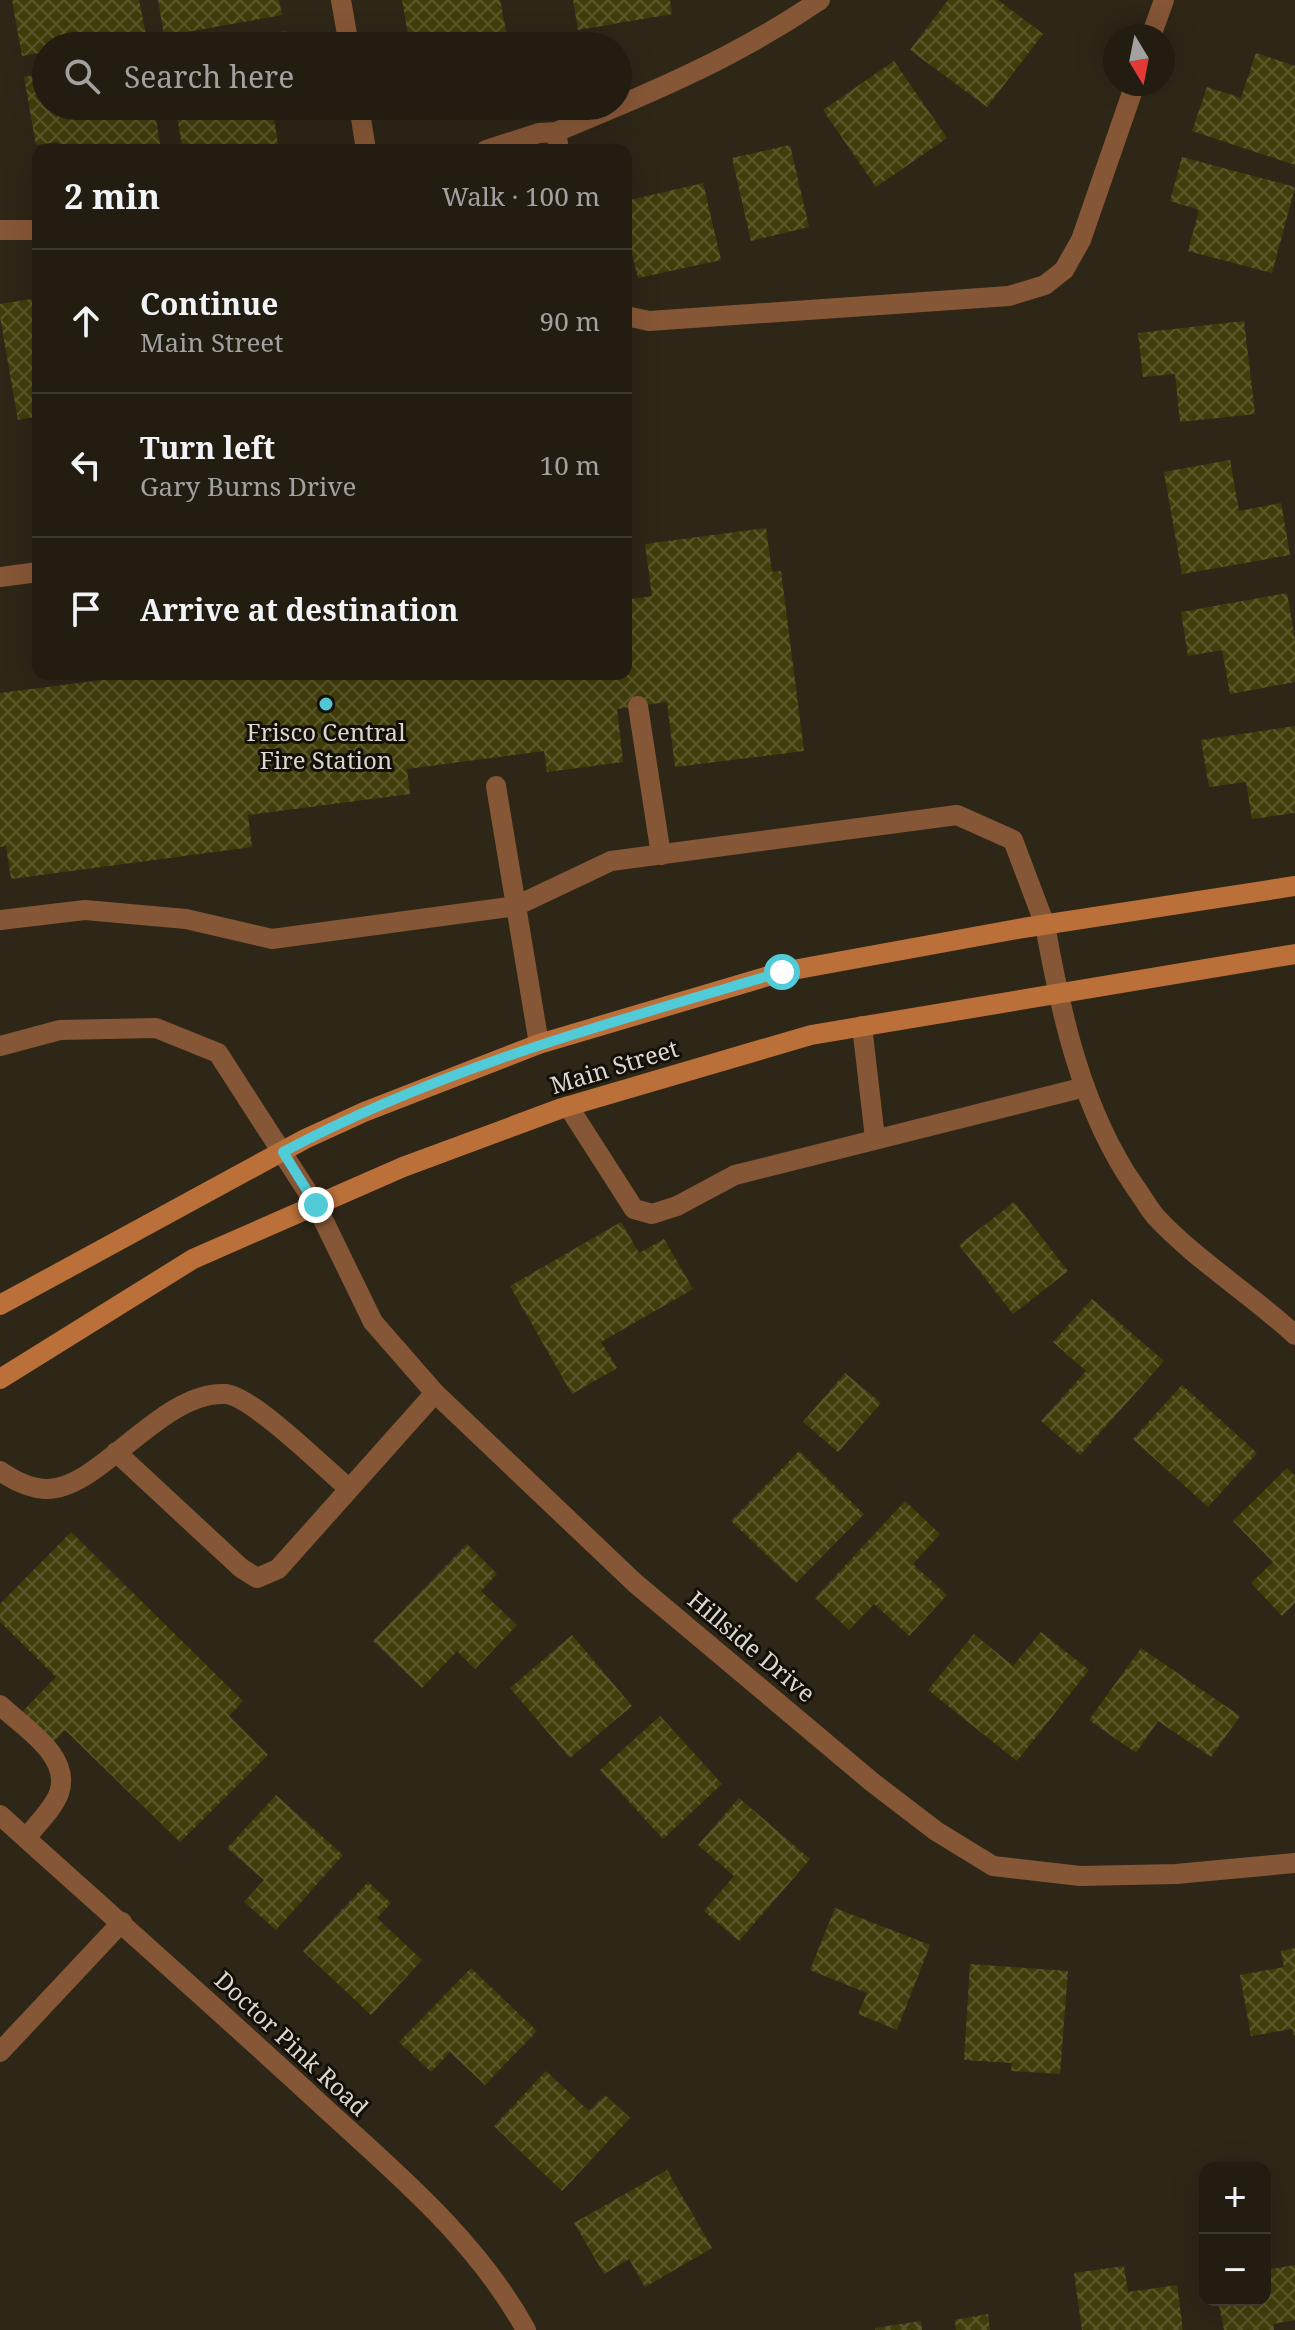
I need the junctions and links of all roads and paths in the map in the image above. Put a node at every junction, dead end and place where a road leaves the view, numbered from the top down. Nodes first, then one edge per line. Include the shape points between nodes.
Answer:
1 (341, 0) edge
2 (820, 0) edge
3 (1164, 0) edge
4 (1155, 24) edge
5 (347, 32) edge
6 (1131, 96) edge
7 (632, 100) edge
8 (361, 120) edge
9 (594, 120) edge
10 (557, 141) edge
11 (365, 144) edge
12 (505, 144) edge
13 (0, 230) edge
14 (32, 230) edge
15 (632, 317) edge
16 (32, 573) edge
17 (0, 577) edge
18 (638, 706) dead end
19 (496, 786) dead end
20 (661, 855) junction
21 (1295, 886) edge
22 (516, 906) junction
23 (0, 920) edge
24 (1045, 925) junction
25 (1295, 954) edge
26 (1057, 992) junction
27 (862, 1026) junction
28 (539, 1044) junction
29 (0, 1046) edge
30 (1085, 1087) junction
31 (568, 1106) junction
32 (875, 1138) junction
33 (283, 1152) junction
34 (316, 1205) junction
35 (0, 1305) edge
36 (1295, 1335) edge
37 (0, 1379) edge
38 (435, 1393) junction
39 (116, 1452) junction
40 (0, 1471) edge
41 (349, 1489) junction
42 (0, 1705) edge
43 (0, 1815) edge
44 (26, 1838) junction
45 (1295, 1863) edge
46 (122, 1922) junction
47 (0, 2052) edge
48 (526, 2330) edge

1 - 5 street
2 - 7 street via 772,33
3 - 4 street
6 - 15 street via 1081,240 1064,270 1045,285 1009,296 649,321
8 - 11 street
9 - 10 street
10 - 12 street via 539,133
13 - 14 street
16 - 17 street
18 - 20 street
19 - 22 street
20 - 22 street via 611,861
20 - 24 street via 957,815 1013,840
21 - 24 main road, Main Street
22 - 23 street via 272,939 186,919 85,910
22 - 28 street
24 - 26 street
24 - 28 main road, Main Street via 782,972
25 - 26 main road, Main Street
26 - 27 main road, Main Street
26 - 30 street
27 - 31 main road, Main Street via 811,1035
27 - 32 street
28 - 33 main road, Main Street via 364,1112
29 - 33 street, Hillside Drive via 60,1030 156,1028 218,1053
30 - 32 street
30 - 36 street via 1114,1157 1155,1216
31 - 32 street via 634,1209 652,1214 735,1175
31 - 34 main road, Main Street
33 - 34 street, Hillside Drive
33 - 35 main road, Main Street
34 - 37 main road, Main Street via 193,1259
34 - 38 street, Hillside Drive via 373,1322
38 - 41 street
38 - 45 street, Hillside Drive via 635,1583 872,1782 993,1866 1080,1876
39 - 40 street via 74,1482 46,1489
39 - 41 street via 174,1409 225,1394 248,1402
39 - 41 street via 257,1578 278,1569
42 - 44 street via 56,1758 61,1778 59,1794
43 - 44 street, Doctor Pink Road
44 - 46 street, Doctor Pink Road
46 - 47 street
46 - 48 street, Doctor Pink Road via 439,2213 509,2299

